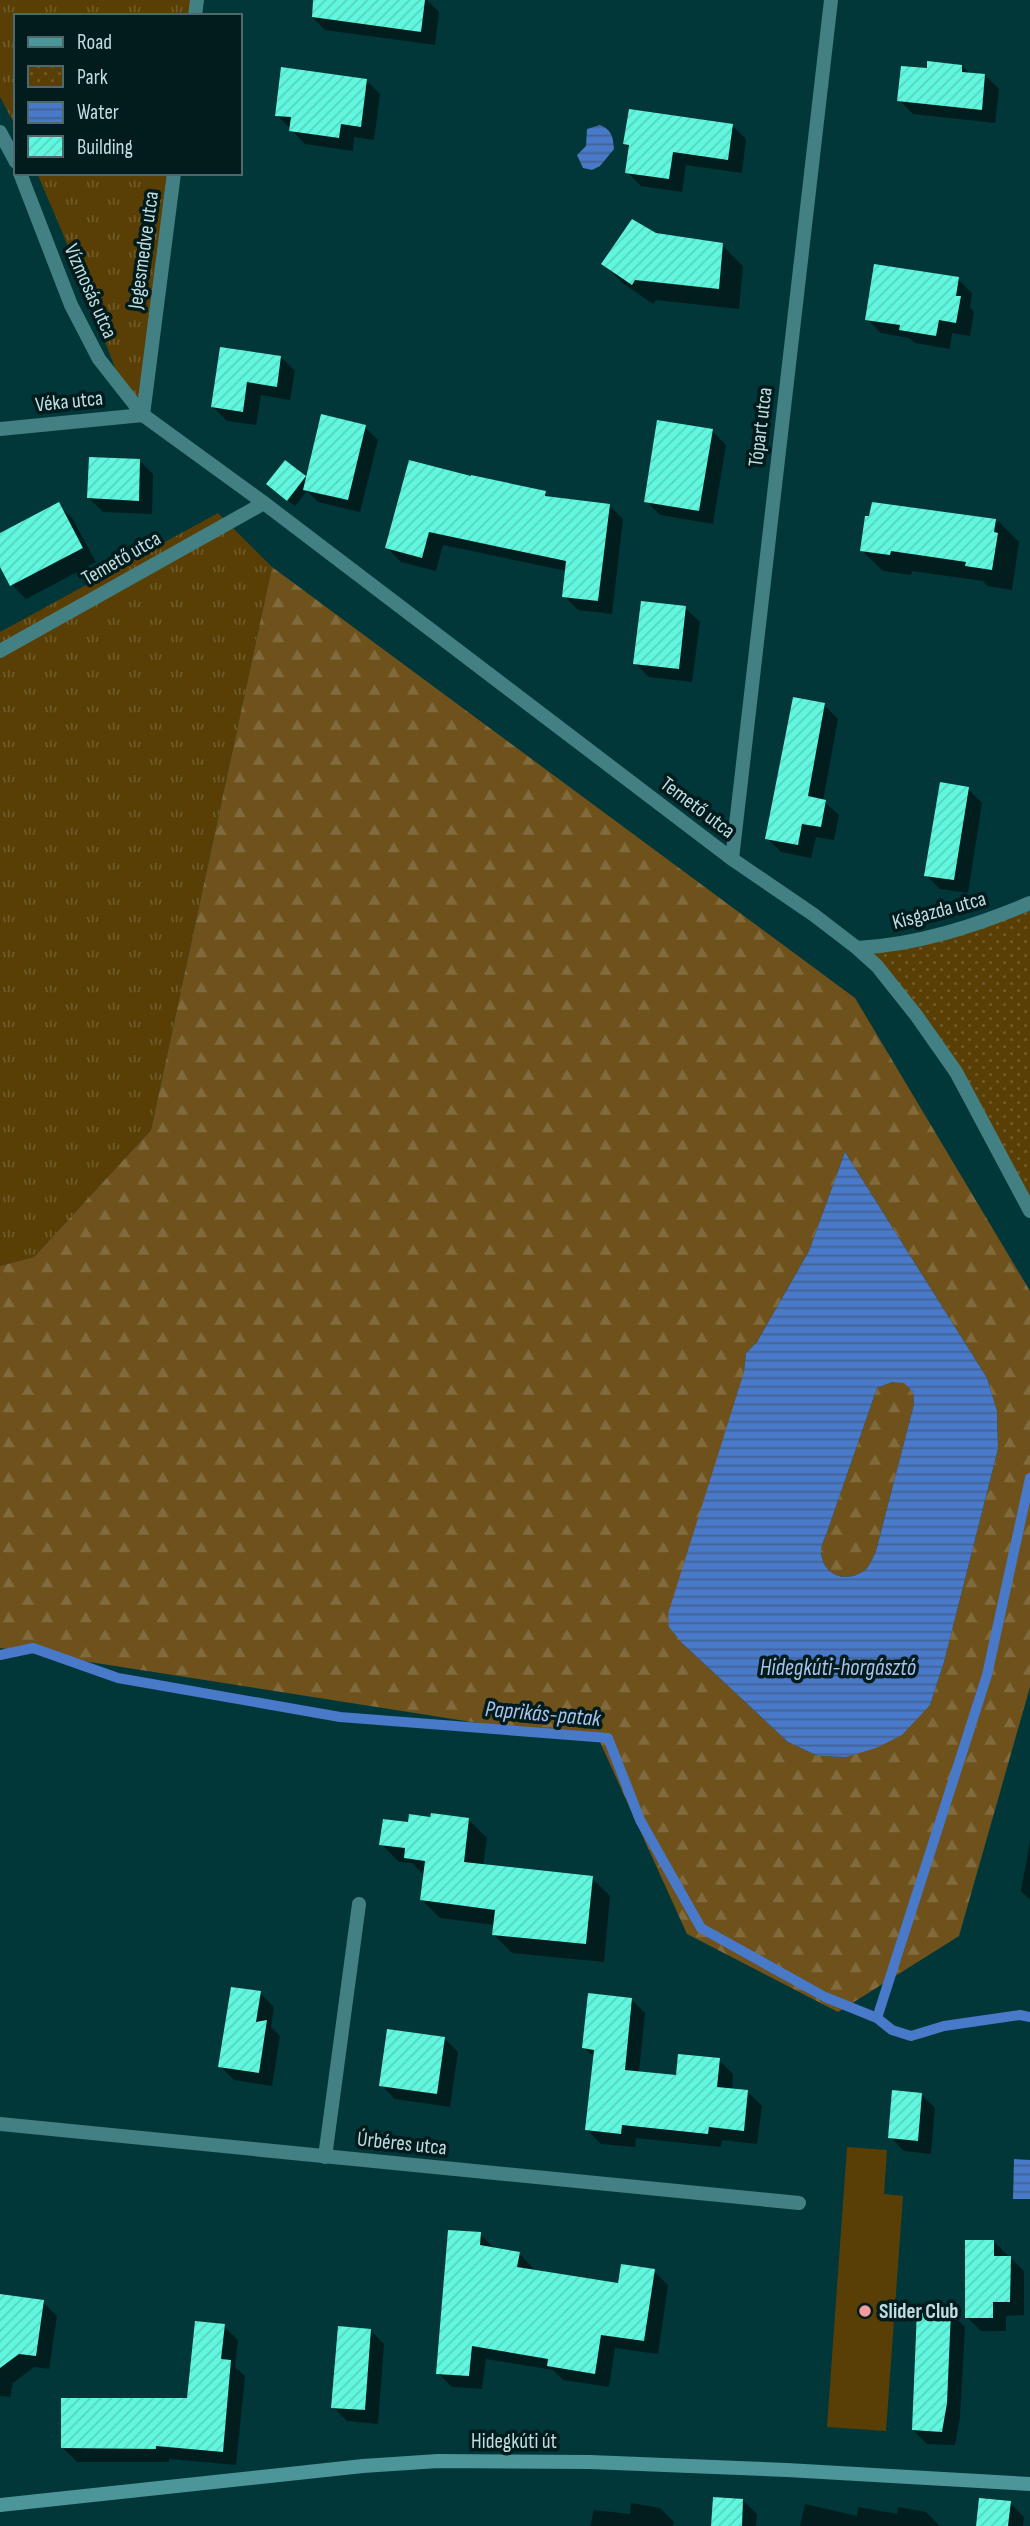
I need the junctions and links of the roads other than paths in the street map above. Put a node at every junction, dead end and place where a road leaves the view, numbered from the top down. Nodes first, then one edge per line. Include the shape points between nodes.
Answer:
1 (831, 0) edge
2 (0, 132) edge
3 (14, 158) edge
4 (21, 175) edge
5 (174, 175) edge
6 (142, 415) junction
7 (0, 429) edge
8 (264, 503) junction
9 (0, 651) edge
10 (732, 859) junction
11 (1030, 903) edge
12 (857, 948) junction
13 (1030, 1211) edge
14 (359, 1904) dead end
15 (0, 2124) edge
16 (325, 2157) junction
17 (799, 2203) dead end
18 (1030, 2484) edge
19 (0, 2505) edge

1 - 10 street, Tópart utca
2 - 3 street
4 - 6 street, Vízmosás utca via 71,305 99,359
5 - 6 street, Jegesmedve utca
6 - 7 street, Véka utca
6 - 8 street, Temető utca
8 - 9 street, Temető utca
8 - 10 street, Temető utca
10 - 12 street, Temető utca
11 - 12 street, Kisgazda utca via 971,926 891,946
12 - 13 street, Temető utca via 877,966 957,1072
14 - 16 street
15 - 16 street, Úrbéres utca
16 - 17 street, Úrbéres utca
18 - 19 main road, Hidegkúti út via 590,2462 438,2461

